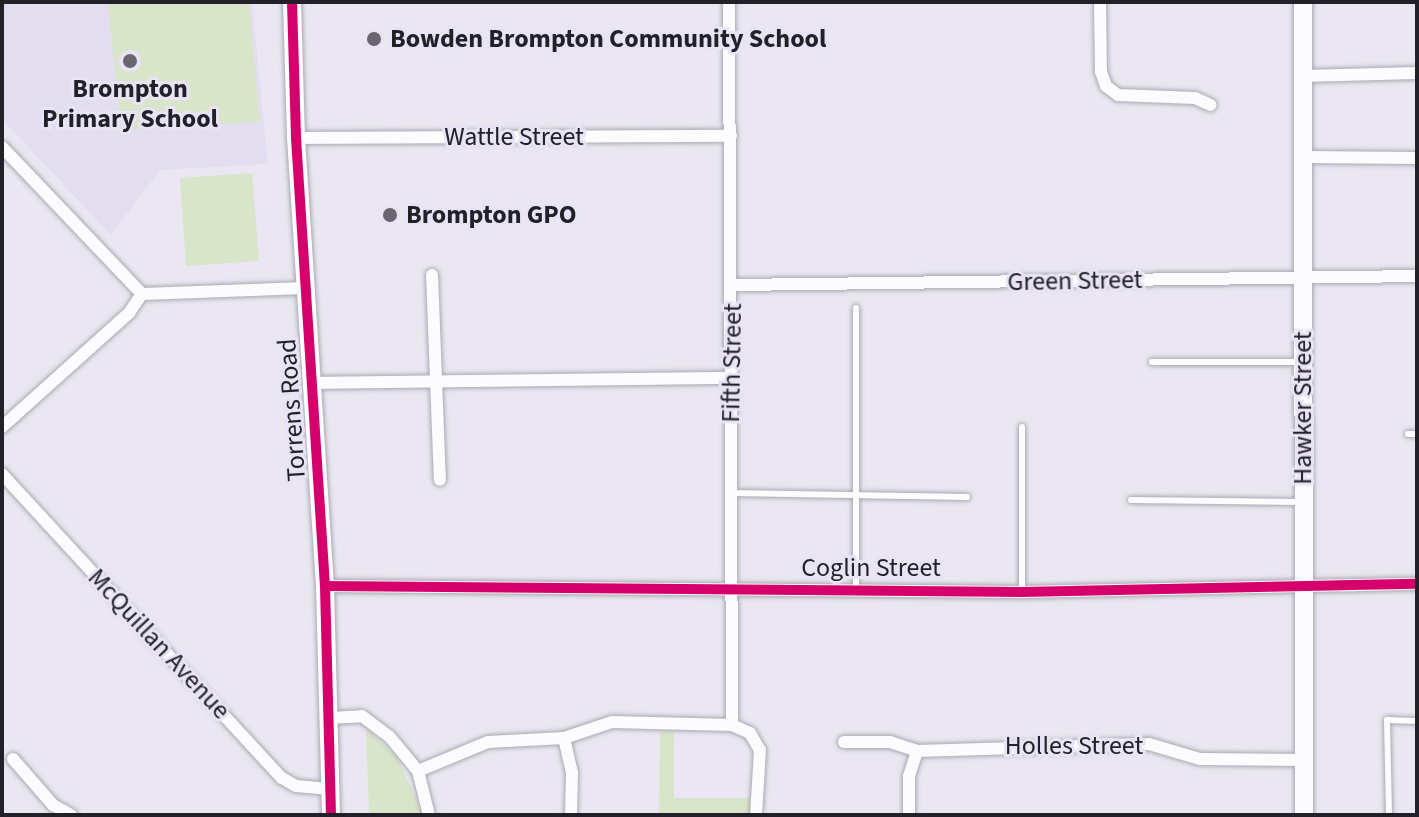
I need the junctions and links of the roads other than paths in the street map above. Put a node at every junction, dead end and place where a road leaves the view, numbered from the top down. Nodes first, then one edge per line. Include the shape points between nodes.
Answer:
1 (292, 2) edge
2 (729, 2) edge
3 (1100, 2) edge
4 (1303, 2) edge
5 (1417, 73) edge
6 (1303, 76) junction
7 (1211, 105) dead end
8 (731, 136) junction
9 (296, 138) junction
10 (2, 147) edge
11 (1302, 157) junction
12 (1417, 158) edge
13 (432, 275) dead end
14 (1302, 276) junction
15 (1417, 276) edge
16 (734, 285) junction
17 (306, 288) junction
18 (142, 294) junction
19 (856, 308) dead end
20 (1152, 362) dead end
21 (1303, 362) junction
22 (730, 378) junction
23 (435, 379) junction
24 (312, 383) junction
25 (2, 427) edge
26 (1022, 427) dead end
27 (1408, 434) dead end
28 (1417, 434) edge
29 (2, 474) edge
30 (440, 480) dead end
31 (732, 493) junction
32 (856, 495) junction
33 (967, 497) dead end
34 (1131, 500) dead end
35 (1303, 502) junction
36 (1303, 584) junction
37 (1417, 584) edge
38 (325, 586) junction
39 (856, 589) junction
40 (734, 590) junction
41 (1022, 592) junction
42 (329, 718) junction
43 (1417, 721) edge
44 (732, 725) junction
45 (564, 738) junction
46 (844, 742) dead end
47 (917, 751) junction
48 (13, 759) dead end
49 (1304, 760) junction
50 (418, 771) junction
51 (330, 789) junction
52 (53, 805) junction
53 (41, 815) edge
54 (71, 815) edge
55 (331, 815) edge
56 (429, 815) edge
57 (571, 815) edge
58 (756, 815) edge
59 (909, 815) edge
60 (1304, 815) edge
61 (1389, 815) edge

1 - 9 main road, Torrens Road
2 - 8 street, Fifth Street
3 - 7 street via 1106,86 1118,95 1195,98
4 - 6 main road, Hawker Street
5 - 6 street
6 - 11 main road, Hawker Street
8 - 9 street, Wattle Street
8 - 16 street, Fifth Street
9 - 17 main road, Torrens Road
10 - 18 street
11 - 12 street
11 - 14 main road, Hawker Street
13 - 23 street
14 - 15 street, Green Street
14 - 16 street, Green Street
14 - 21 main road, Hawker Street
16 - 22 street, Fifth Street
17 - 18 street
17 - 24 main road, Torrens Road
18 - 25 street via 129,313
19 - 32 lane
20 - 21 lane
21 - 35 main road, Hawker Street
22 - 23 street
22 - 31 street, Fifth Street
23 - 24 street
23 - 30 street
24 - 38 main road, Torrens Road
26 - 41 lane
27 - 28 lane
29 - 51 street, McQuillan Avenue via 282,778 296,786
31 - 32 lane
31 - 40 street, Fifth Street
32 - 33 lane
32 - 39 lane
34 - 35 lane
35 - 36 main road, Hawker Street
36 - 37 street, Coglin Street
36 - 41 street, Coglin Street
36 - 49 main road, Hawker Street
38 - 40 street, Coglin Street
38 - 42 main road, Torrens Road
39 - 40 street, Coglin Street
39 - 41 street, Coglin Street
40 - 44 street, Fifth Street
42 - 50 street via 362,716 389,736
42 - 51 main road, Torrens Road
43 - 61 lane via 1387,720
44 - 45 street via 612,722
44 - 58 street via 750,733 760,750
45 - 50 street via 488,742
45 - 57 street via 572,773
46 - 47 street, Holles Street via 890,742
47 - 49 street, Holles Street via 1149,744 1200,759
47 - 59 street via 909,776
48 - 52 street
49 - 60 main road, Hawker Street
50 - 56 street
51 - 55 main road, Torrens Road
52 - 53 street
52 - 54 street

